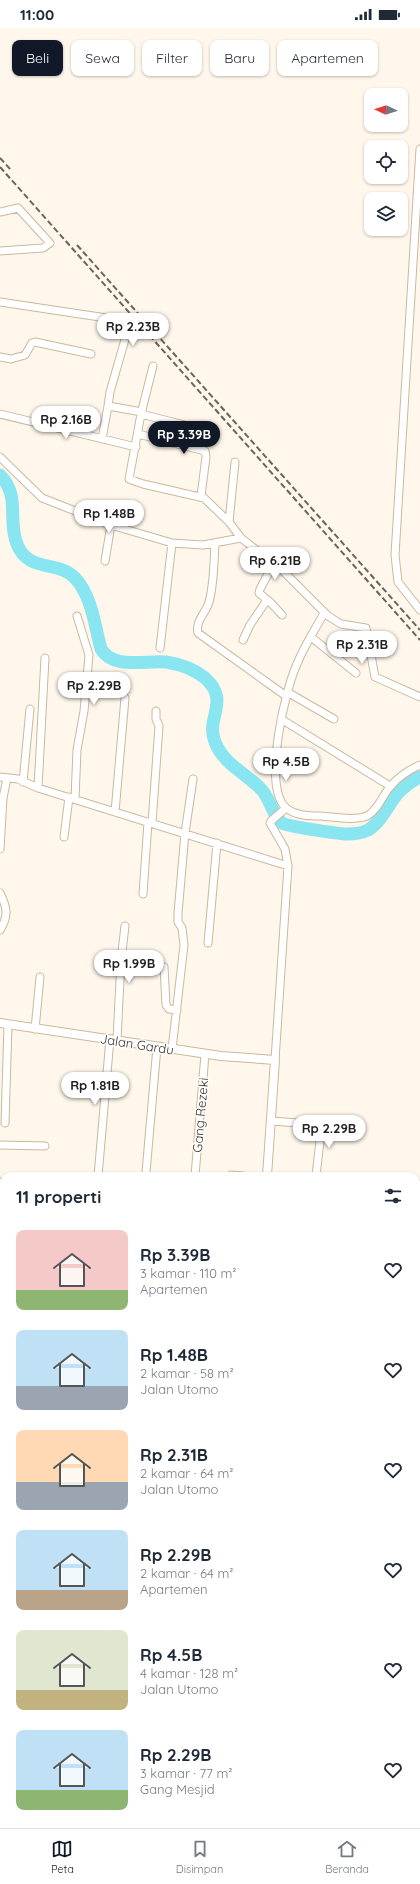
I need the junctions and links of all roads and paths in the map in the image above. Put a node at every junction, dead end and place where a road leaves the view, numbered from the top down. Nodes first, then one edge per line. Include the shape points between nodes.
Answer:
1 (420, 149) edge
2 (0, 212) edge
3 (0, 251) edge
4 (0, 302) edge
5 (91, 354) dead end
6 (0, 357) edge
7 (153, 366) dead end
8 (108, 406) junction
9 (142, 413) junction
10 (0, 414) edge
11 (204, 430) dead end
12 (138, 434) junction
13 (102, 439) junction
14 (136, 447) junction
15 (0, 457) edge
16 (235, 462) dead end
17 (201, 496) junction
18 (229, 522) junction
19 (111, 524) junction
20 (241, 538) junction
21 (172, 543) junction
22 (215, 543) junction
23 (105, 561) dead end
24 (274, 564) junction
25 (267, 600) junction
26 (420, 610) edge
27 (324, 613) junction
28 (282, 615) dead end
29 (77, 616) dead end
30 (311, 637) junction
31 (243, 640) dead end
32 (160, 648) dead end
33 (45, 658) dead end
34 (356, 673) dead end
35 (286, 694) junction
36 (420, 697) edge
37 (125, 698) dead end
38 (30, 709) dead end
39 (156, 711) dead end
40 (280, 719) junction
41 (334, 719) dead end
42 (420, 765) edge
43 (3, 777) edge
44 (193, 779) dead end
45 (24, 782) junction
46 (390, 786) junction
47 (38, 788) junction
48 (72, 798) junction
49 (283, 810) junction
50 (116, 812) junction
51 (150, 822) junction
52 (185, 833) junction
53 (64, 837) dead end
54 (217, 844) junction
55 (0, 849) edge
56 (288, 866) junction
57 (0, 893) edge
58 (143, 894) dead end
59 (125, 926) dead end
60 (0, 930) edge
61 (208, 943) dead end
62 (121, 960) junction
63 (40, 978) dead end
64 (177, 1010) junction
65 (4, 1024) edge
66 (35, 1029) junction
67 (113, 1040) junction
68 (156, 1047) junction
69 (172, 1049) junction
70 (206, 1054) junction
71 (275, 1060) junction
72 (271, 1121) junction
73 (5, 1123) dead end
74 (0, 1145) edge
75 (45, 1146) dead end
76 (98, 1172) edge
77 (146, 1172) dead end
78 (196, 1172) edge
79 (267, 1172) edge
80 (316, 1172) edge

1 - 26 street via 395,555 398,582
2 - 3 street via 18,208 50,242 49,246 43,248
4 - 8 street via 110,318 117,322 126,333 126,339
5 - 6 street via 35,342 25,355
7 - 9 street
8 - 9 street
8 - 13 street
9 - 11 street
9 - 12 street
10 - 13 street
12 - 14 street
12 - 17 street via 205,451
13 - 14 street
14 - 17 street via 129,479
15 - 19 street via 42,498
16 - 18 street
17 - 18 street
18 - 20 street
19 - 21 street
19 - 23 street
20 - 22 street
20 - 24 street
21 - 22 street
21 - 32 street
22 - 35 street via 210,600 199,619 198,634
24 - 25 street via 259,592
24 - 27 street via 313,599
25 - 28 street
25 - 31 street
27 - 30 street
27 - 36 street via 341,624 366,628 375,677
29 - 48 street via 89,655
30 - 34 street
30 - 35 street
33 - 47 street
35 - 40 street
35 - 41 street
37 - 50 street
38 - 45 street
39 - 51 street via 159,726
40 - 46 street
40 - 49 street via 277,784
42 - 46 street
43 - 45 street
43 - 55 street
44 - 52 street
45 - 47 street
46 - 49 street via 370,815 363,818 306,815
47 - 48 street
48 - 50 street
48 - 53 street
49 - 56 street via 271,821 271,825 285,849
50 - 51 street
51 - 52 street
51 - 58 street
52 - 54 street
52 - 64 street via 178,914 184,945
54 - 56 street
54 - 61 street
56 - 71 street
57 - 60 street via 7,913
59 - 62 street
62 - 64 street via 164,967 166,1005 169,1009
62 - 67 street
63 - 66 street
64 - 69 street
65 - 66 street, Jalan Gardu
65 - 73 street
66 - 67 street, Jalan Gardu
67 - 68 street, Jalan Gardu
67 - 76 street
68 - 69 street, Jalan Gardu
68 - 77 street
69 - 70 street, Jalan Gardu
70 - 71 street, Jalan Gardu
70 - 78 street, Gang Rezeki
71 - 72 street
72 - 79 street
72 - 80 street via 318,1126 320,1141
74 - 75 street

